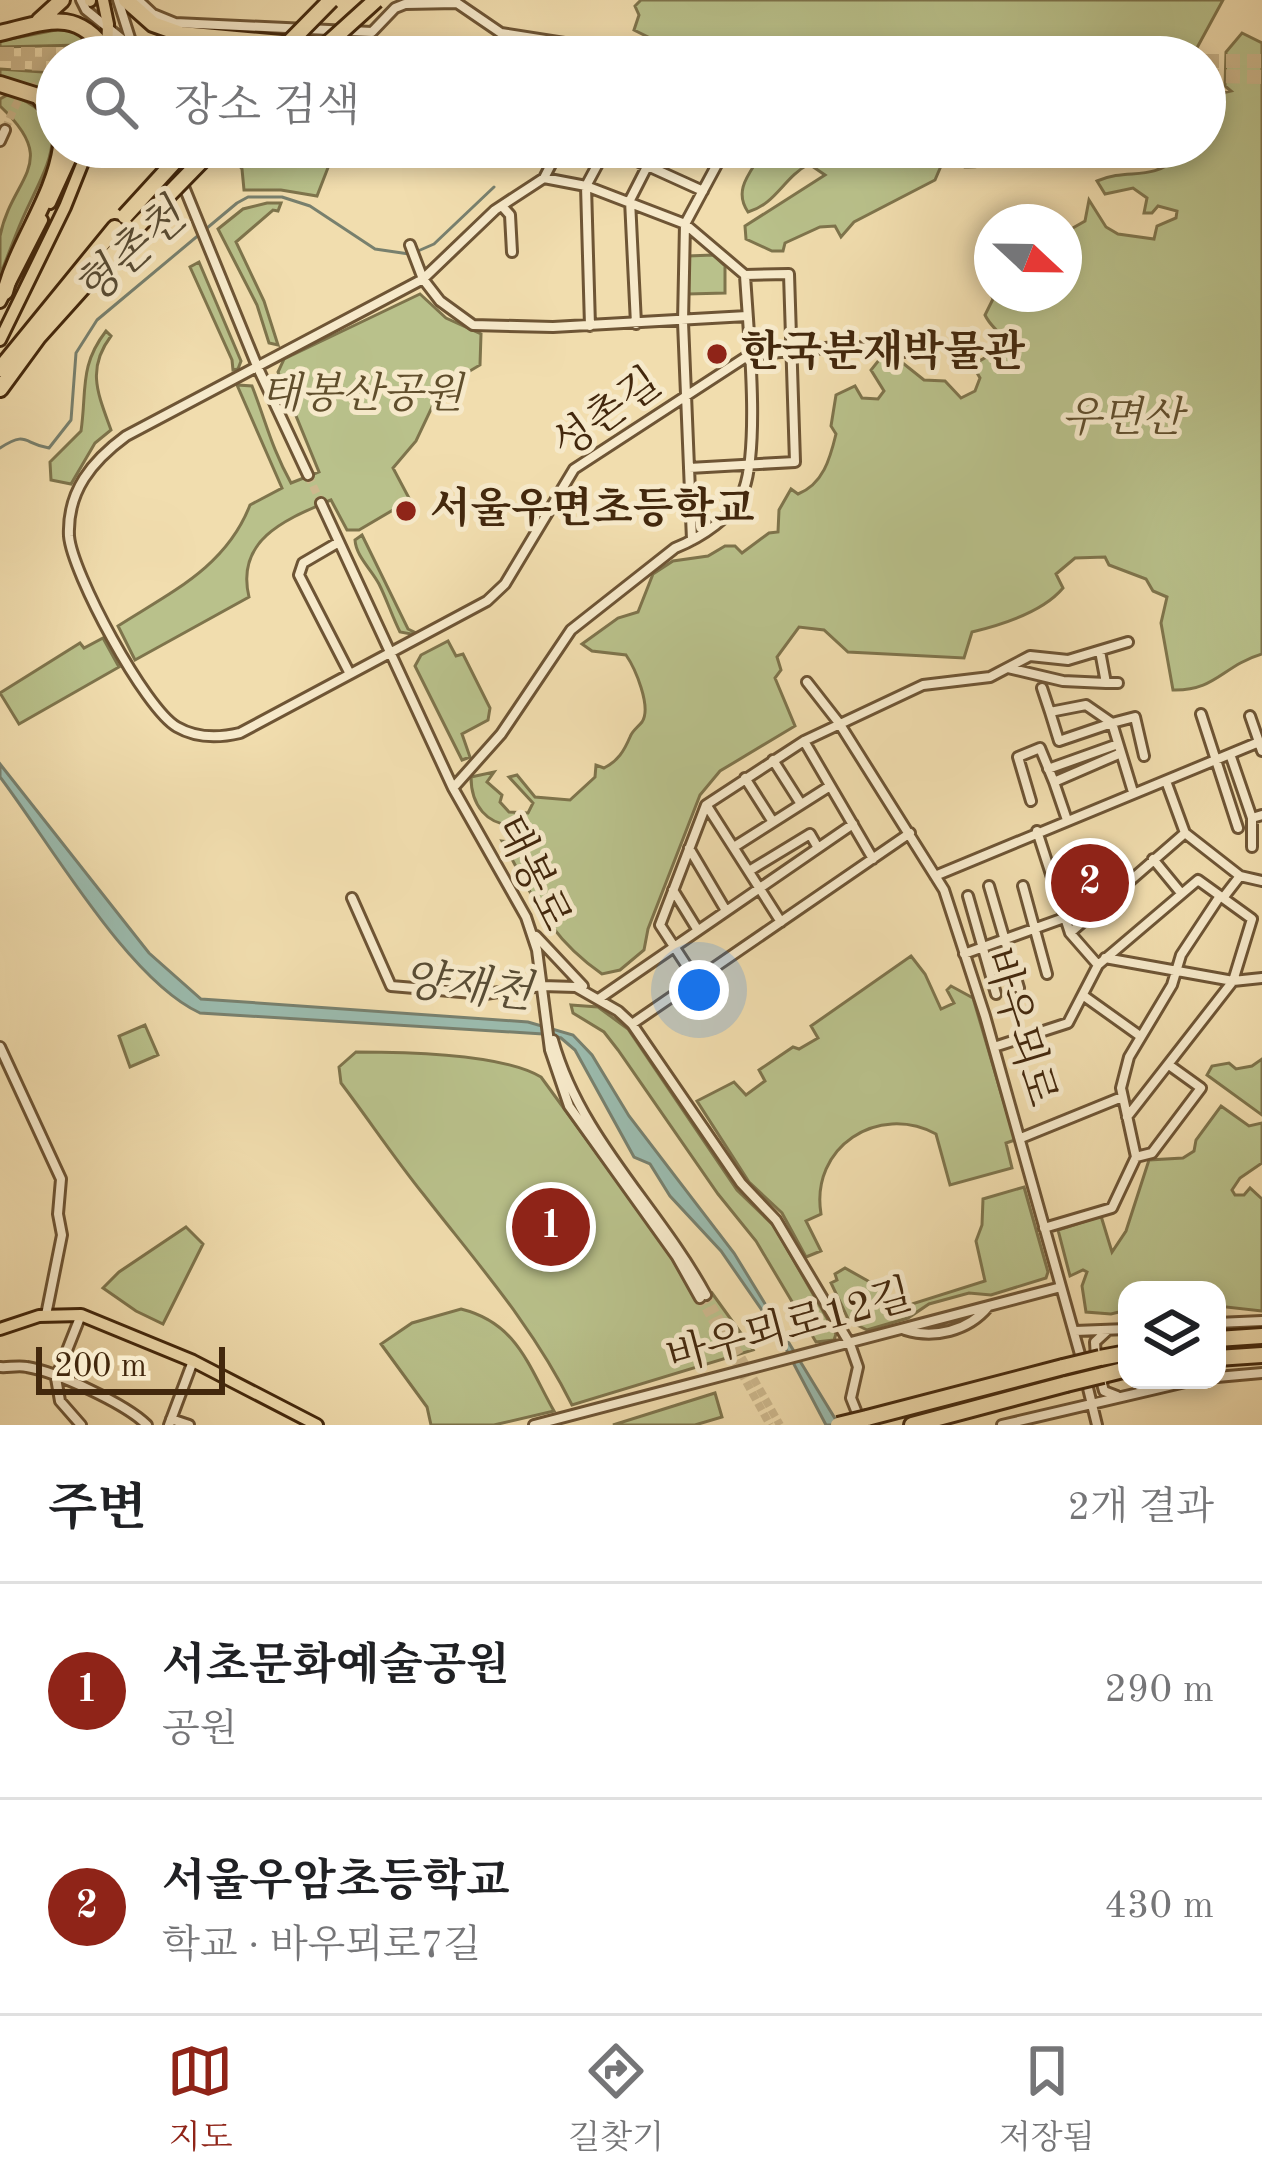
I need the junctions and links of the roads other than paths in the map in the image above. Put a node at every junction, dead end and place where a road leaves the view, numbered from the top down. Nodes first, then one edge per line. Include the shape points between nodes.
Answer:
1 (62, 0) edge
2 (87, 0) edge
3 (103, 0) edge
4 (122, 0) edge
5 (138, 0) edge
6 (332, 0) edge
7 (376, 0) edge
8 (108, 24) junction
9 (31, 26) junction
10 (0, 33) edge
11 (94, 36) edge
12 (108, 36) edge
13 (120, 36) edge
14 (131, 36) edge
15 (203, 36) edge
16 (296, 36) edge
17 (337, 36) edge
18 (520, 36) edge
19 (0, 84) edge
20 (36, 95) edge
21 (5, 130) dead end
22 (0, 141) edge
23 (62, 168) edge
24 (71, 168) edge
25 (172, 168) edge
26 (176, 168) edge
27 (192, 168) edge
28 (549, 168) edge
29 (595, 168) edge
30 (646, 168) edge
31 (652, 168) edge
32 (715, 168) edge
33 (544, 178) junction
34 (586, 186) junction
35 (703, 190) junction
36 (630, 200) junction
37 (502, 206) junction
38 (685, 224) junction
39 (126, 227) junction
40 (410, 245) dead end
41 (512, 252) dead end
42 (745, 275) junction
43 (422, 279) junction
44 (3, 297) edge
45 (747, 316) junction
46 (683, 322) junction
47 (636, 324) junction
48 (590, 326) junction
49 (0, 340) edge
50 (792, 350) junction
51 (749, 355) junction
52 (926, 355) dead end
53 (257, 366) junction
54 (0, 368) edge
55 (0, 389) edge
56 (686, 395) junction
57 (749, 466) junction
58 (688, 468) junction
59 (308, 475) tunnel mouth
60 (321, 503) tunnel mouth
61 (692, 541) junction
62 (339, 542) junction
63 (1128, 643) dead end
64 (1100, 651) junction
65 (391, 653) junction
66 (1006, 668) junction
67 (350, 674) junction
68 (808, 682) dead end
69 (1106, 683) junction
70 (1118, 683) dead end
71 (1042, 688) dead end
72 (1050, 712) junction
73 (1201, 714) dead end
74 (1250, 716) dead end
75 (839, 723) junction
76 (1112, 723) junction
77 (804, 741) junction
78 (1059, 741) junction
79 (1261, 747) edge
80 (1120, 748) junction
81 (1230, 754) junction
82 (1144, 756) dead end
83 (1217, 759) junction
84 (773, 760) junction
85 (1066, 762) junction
86 (1048, 769) junction
87 (745, 778) junction
88 (1166, 781) junction
89 (1054, 782) junction
90 (830, 786) junction
91 (453, 788) junction
92 (1133, 792) junction
93 (1031, 801) dead end
94 (801, 804) junction
95 (706, 805) junction
96 (1257, 816) edge
97 (1067, 820) junction
98 (772, 822) junction
99 (853, 824) junction
100 (1238, 827) dead end
101 (1037, 831) junction
102 (1185, 832) junction
103 (910, 833) junction
104 (689, 848) junction
105 (734, 848) junction
106 (818, 848) junction
107 (1252, 848) dead end
108 (873, 859) junction
109 (1153, 860) junction
110 (749, 871) junction
111 (935, 876) junction
112 (1240, 876) junction
113 (1262, 880) edge
114 (989, 886) dead end
115 (1023, 886) dead end
116 (759, 887) junction
117 (673, 890) junction
118 (1181, 893) junction
119 (968, 896) dead end
120 (1221, 897) junction
121 (352, 898) dead end
122 (725, 909) junction
123 (1064, 918) junction
124 (781, 922) junction
125 (697, 929) junction
126 (1034, 931) junction
127 (532, 932) junction
128 (1070, 933) junction
129 (1006, 940) junction
130 (984, 947) junction
131 (672, 948) junction
132 (964, 954) junction
133 (1102, 962) junction
134 (1179, 970) junction
135 (1047, 974) dead end
136 (1262, 978) edge
137 (696, 980) junction
138 (1233, 981) junction
139 (542, 986) junction
140 (1019, 988) dead end
141 (589, 992) junction
142 (996, 994) dead end
143 (1084, 996) junction
144 (600, 998) junction
145 (632, 1024) junction
146 (1140, 1036) junction
147 (0, 1047) edge
148 (994, 1047) junction
149 (1168, 1065) junction
150 (1122, 1097) junction
151 (1127, 1117) junction
152 (1021, 1138) junction
153 (1136, 1157) junction
154 (1044, 1228) junction
155 (1061, 1287) junction
156 (703, 1297) tunnel mouth
157 (46, 1315) junction
158 (81, 1315) junction
159 (1262, 1321) edge
160 (1226, 1323) edge
161 (0, 1329) edge
162 (1118, 1329) edge
163 (1108, 1330) junction
164 (1075, 1331) junction
165 (1262, 1336) edge
166 (1226, 1338) edge
167 (850, 1344) junction
168 (1118, 1355) edge
169 (1262, 1355) edge
170 (1226, 1357) edge
171 (194, 1361) junction
172 (0, 1367) edge
173 (1118, 1371) edge
174 (1262, 1373) edge
175 (1226, 1375) edge
176 (56, 1378) junction
177 (1155, 1389) edge
178 (1120, 1397) junction
179 (1093, 1405) junction
180 (133, 1412) junction
181 (864, 1421) edge
182 (170, 1422) edge
183 (81, 1425) edge
184 (128, 1425) edge
185 (147, 1425) edge
186 (189, 1425) edge
187 (317, 1425) edge
188 (534, 1425) edge
189 (838, 1425) edge
190 (911, 1425) edge
191 (1002, 1425) edge
192 (1097, 1425) edge

1 - 9 highway
2 - 8 street via 86,10
3 - 8 main road
4 - 14 street
4 - 15 highway via 153,24
5 - 18 street via 176,23 372,32 405,4 457,3 501,33
6 - 16 highway, bridge
7 - 17 highway, bridge
8 - 12 main road
8 - 13 street
9 - 10 highway
9 - 11 highway via 74,21
19 - 20 highway
21 - 22 street
23 - 44 highway via 14,257
24 - 49 main road
25 - 39 highway, bridge
26 - 53 street
27 - 39 highway, bridge
28 - 33 street
29 - 34 street
30 - 36 street
31 - 35 street
32 - 35 street
33 - 34 street
33 - 37 street, 성촌길
34 - 36 street
34 - 48 street
35 - 38 street
36 - 38 street
36 - 47 street
37 - 41 street
37 - 43 street, 성촌길
38 - 42 street
38 - 46 street
39 - 54 highway
39 - 55 highway
40 - 43 street
42 - 45 street
42 - 50 street via 789,274
43 - 48 street via 472,325
43 - 53 street, 성촌길
45 - 46 street
45 - 51 street
46 - 47 street
46 - 56 street
47 - 48 street
50 - 51 street, 성촌길
50 - 52 street, 성촌길 via 847,346
50 - 57 street via 795,462
51 - 56 street, 성촌길
51 - 57 street
53 - 59 street
53 - 67 street, 성촌길 via 95,460 76,492 73,557 146,697 178,728 240,733
56 - 58 street
56 - 65 street, 성촌길 via 574,469 487,601
57 - 58 street
57 - 61 street via 728,514
58 - 61 street
60 - 62 street, 태봉로
61 - 91 street via 571,630 501,734
62 - 65 street, 태봉로
62 - 67 street via 303,563 299,575
63 - 64 street
64 - 66 street via 1068,660 1030,656
64 - 69 street
65 - 67 street, 성촌길
65 - 91 street, 태봉로
66 - 69 street
66 - 75 street via 923,685
68 - 75 street, 바우뫼로
69 - 70 street
71 - 72 street
72 - 76 street via 1086,705
72 - 78 street
73 - 83 street
74 - 79 street
75 - 77 street
75 - 103 street, 바우뫼로
76 - 78 street
76 - 80 street
76 - 82 street via 1135,717
77 - 84 street
77 - 90 street
78 - 85 street
79 - 81 street
80 - 85 street
80 - 89 street
80 - 92 street
81 - 83 street
81 - 96 street
83 - 88 street
83 - 100 street
84 - 87 street
84 - 94 street
85 - 86 street
86 - 89 street
86 - 93 street via 1040,748 1018,757
87 - 95 street
87 - 98 street
88 - 92 street
88 - 102 street
89 - 97 street
90 - 94 street
90 - 99 street
91 - 127 street, 태봉로
92 - 97 street
94 - 98 street
95 - 104 street
95 - 105 street
96 - 107 street
97 - 101 street
98 - 105 street
99 - 106 street
99 - 108 street
101 - 111 street
101 - 123 street
102 - 109 street
102 - 112 street
103 - 108 street
103 - 111 street, 바우뫼로
104 - 117 street
104 - 122 street
105 - 110 street
106 - 110 street via 809,834
106 - 116 street
108 - 124 street
109 - 118 street
109 - 128 street
110 - 116 street
111 - 132 street, 바우뫼로
112 - 113 street
112 - 120 street
114 - 129 street
115 - 126 street
116 - 122 street
116 - 124 street
117 - 125 street
117 - 131 street via 660,925
118 - 120 street via 1198,880
118 - 133 street
119 - 130 street
120 - 134 street
120 - 138 street via 1252,919
121 - 139 street via 391,986 485,994
122 - 125 street
123 - 126 street
123 - 128 street
124 - 137 street
125 - 131 street
126 - 129 street
126 - 135 street
127 - 139 street, 태봉로
127 - 141 street
128 - 133 street
129 - 130 street
129 - 140 street
130 - 132 street
130 - 142 street
131 - 137 street
131 - 144 street
132 - 148 street, 바우뫼로
133 - 134 street
133 - 143 street
134 - 138 street
134 - 146 street
136 - 138 street
137 - 145 street
138 - 149 street
139 - 141 street, 태봉로
139 - 156 street via 559,1081
141 - 144 street, 태봉로
143 - 146 street
143 - 148 street via 1068,1023
144 - 145 street, 태봉로
145 - 167 street, 태봉로 via 776,1220
146 - 150 street
147 - 157 street via 61,1179 62,1235
148 - 152 street, 바우뫼로
149 - 151 street
149 - 153 street via 1201,1088 1152,1153
150 - 151 street
150 - 152 street
151 - 153 street
152 - 154 street, 바우뫼로
153 - 154 street via 1112,1208
154 - 155 street, 바우뫼로
155 - 164 street, 바우뫼로
155 - 167 street, 바우뫼로12길 via 989,1306 975,1323
157 - 158 main road
157 - 161 main road
158 - 171 main road
158 - 176 street
159 - 160 street
162 - 163 street
163 - 164 street
163 - 178 street via 1094,1348 1103,1389
164 - 179 street, 바우뫼로
165 - 166 highway
167 - 181 street via 859,1367 852,1402
167 - 188 street, 바우뫼로12길
168 - 181 highway, bridge
169 - 170 highway
171 - 182 street
171 - 187 main road
172 - 176 street
173 - 190 highway, bridge
174 - 175 street
176 - 180 street
176 - 183 street via 59,1401
177 - 178 street
178 - 179 street
179 - 191 street
179 - 192 street, 바우뫼로
180 - 184 street
180 - 185 street
181 - 189 highway, bridge
182 - 186 street

